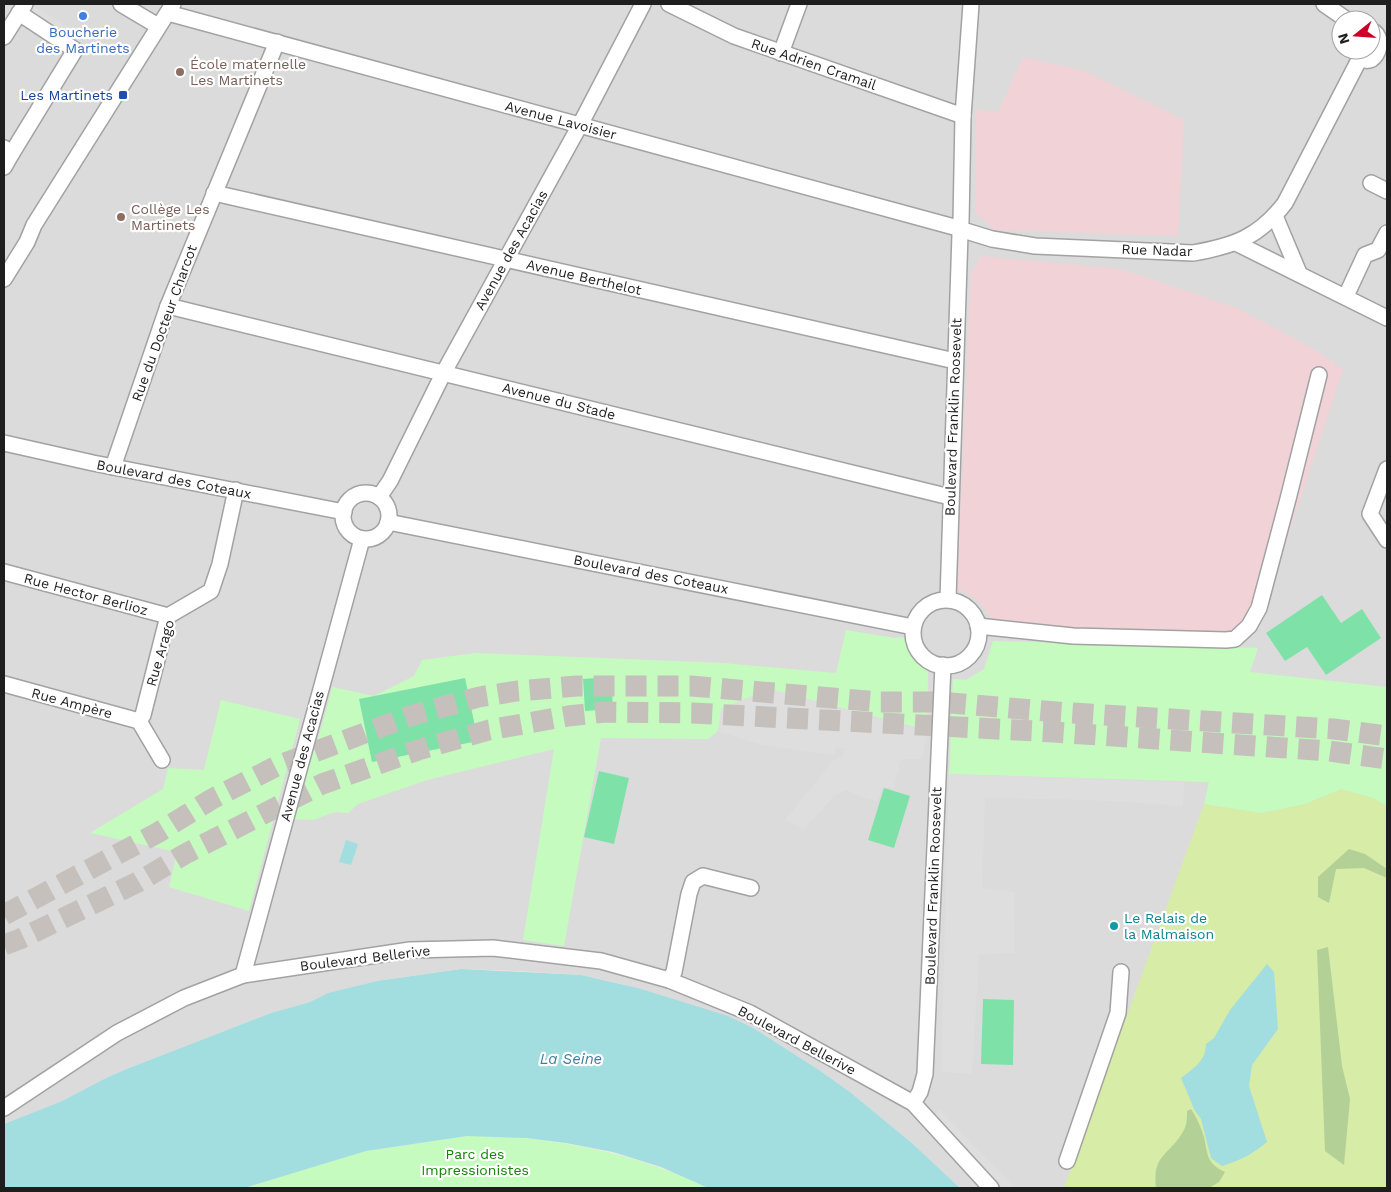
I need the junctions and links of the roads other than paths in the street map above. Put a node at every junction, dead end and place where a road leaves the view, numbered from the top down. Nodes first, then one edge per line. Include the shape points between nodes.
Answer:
1 (121, 4) edge
2 (643, 4) edge
3 (669, 4) edge
4 (799, 4) edge
5 (971, 4) edge
6 (170, 8) edge
7 (22, 9) edge
8 (158, 26) junction
9 (1381, 36) edge
10 (4, 37) edge
11 (277, 42) junction
12 (1386, 49) edge
13 (780, 53) junction
14 (1359, 60) edge
15 (963, 116) junction
16 (580, 125) junction
17 (8, 151) edge
18 (4, 167) edge
19 (1371, 183) dead end
20 (1387, 192) edge
21 (214, 193) junction
22 (1275, 216) junction
23 (960, 229) junction
24 (1387, 233) edge
25 (1236, 243) junction
26 (506, 259) junction
27 (1299, 273) junction
28 (4, 279) edge
29 (1346, 296) junction
30 (168, 306) junction
31 (1387, 318) edge
32 (955, 361) junction
33 (444, 372) junction
34 (1319, 374) dead end
35 (4, 443) edge
36 (113, 467) junction
37 (1387, 469) edge
38 (236, 490) junction
39 (379, 497) junction
40 (950, 497) junction
41 (344, 512) junction
42 (388, 522) junction
43 (362, 538) junction
44 (1387, 540) edge
45 (4, 572) edge
46 (948, 599) junction
47 (168, 616) junction
48 (978, 626) junction
49 (913, 627) junction
50 (943, 666) junction
51 (4, 684) edge
52 (139, 721) junction
53 (162, 760) dead end
54 (751, 888) dead end
55 (1121, 972) dead end
56 (243, 975) junction
57 (669, 980) junction
58 (913, 1103) junction
59 (4, 1108) edge
60 (1067, 1161) dead end
61 (991, 1188) edge

1 - 8 street
2 - 16 street, Avenue des Acacias
3 - 13 street, Rue Adrien Cramail via 734,36
4 - 13 street
5 - 15 street, Boulevard Franklin Roosevelt
6 - 8 street
6 - 11 street, Avenue Lavoisier
7 - 10 street
7 - 17 street via 75,50
8 - 28 street
9 - 12 street, Rue Nadar
11 - 16 street, Avenue Lavoisier
11 - 21 street, Rue du Docteur Charcot
13 - 15 street, Rue Adrien Cramail
14 - 22 street, Rue Nadar via 1293,191
15 - 23 street, Boulevard Franklin Roosevelt
16 - 23 street, Avenue Lavoisier
16 - 26 street, Avenue des Acacias
17 - 18 street
19 - 20 street
21 - 26 street, Avenue Berthelot
21 - 30 street, Rue du Docteur Charcot
22 - 25 street, Rue Nadar
22 - 27 street
23 - 25 street, Rue Nadar via 992,239 1035,246 1193,253
23 - 32 street, Boulevard Franklin Roosevelt
24 - 29 street via 1378,250 1365,255
25 - 27 street
26 - 32 street, Avenue Berthelot
26 - 33 street, Avenue des Acacias
27 - 29 street
29 - 31 street
30 - 33 street, Avenue du Stade
30 - 36 street, Rue du Docteur Charcot
32 - 40 street, Boulevard Franklin Roosevelt
33 - 39 street, Avenue des Acacias
33 - 40 street, Avenue du Stade
34 - 48 street via 1259,608 1249,626 1235,639 1073,636
35 - 36 street, Boulevard des Coteaux
36 - 38 street, Boulevard des Coteaux
37 - 44 street via 1370,514
38 - 41 street, Boulevard des Coteaux
38 - 47 street, Rue Arago via 211,591
39 - 41 street via 365,493 358,495 346,505
39 - 42 street via 388,508
40 - 46 street, Boulevard Franklin Roosevelt
41 - 43 street via 350,532
42 - 43 street via 376,537
42 - 49 street, Boulevard des Coteaux
43 - 56 street, Avenue des Acacias
45 - 47 street, Rue Hector Berlioz
46 - 48 street via 968,608
46 - 49 street via 938,600 921,610
47 - 52 street, Rue Arago via 143,716
48 - 50 street via 978,637 970,656 962,662
49 - 50 street via 916,647 922,656
50 - 58 street, Boulevard Franklin Roosevelt via 925,1074
51 - 52 street, Rue Ampère
52 - 53 street
54 - 57 street via 703,876 693,882 674,972
55 - 60 street via 1118,1013
56 - 57 street, Boulevard Bellerive via 410,950 493,948 601,961
56 - 59 street, Boulevard Bellerive via 184,998 117,1033
57 - 58 street, Boulevard Bellerive via 750,1012
58 - 61 street, Boulevard Bellerive

